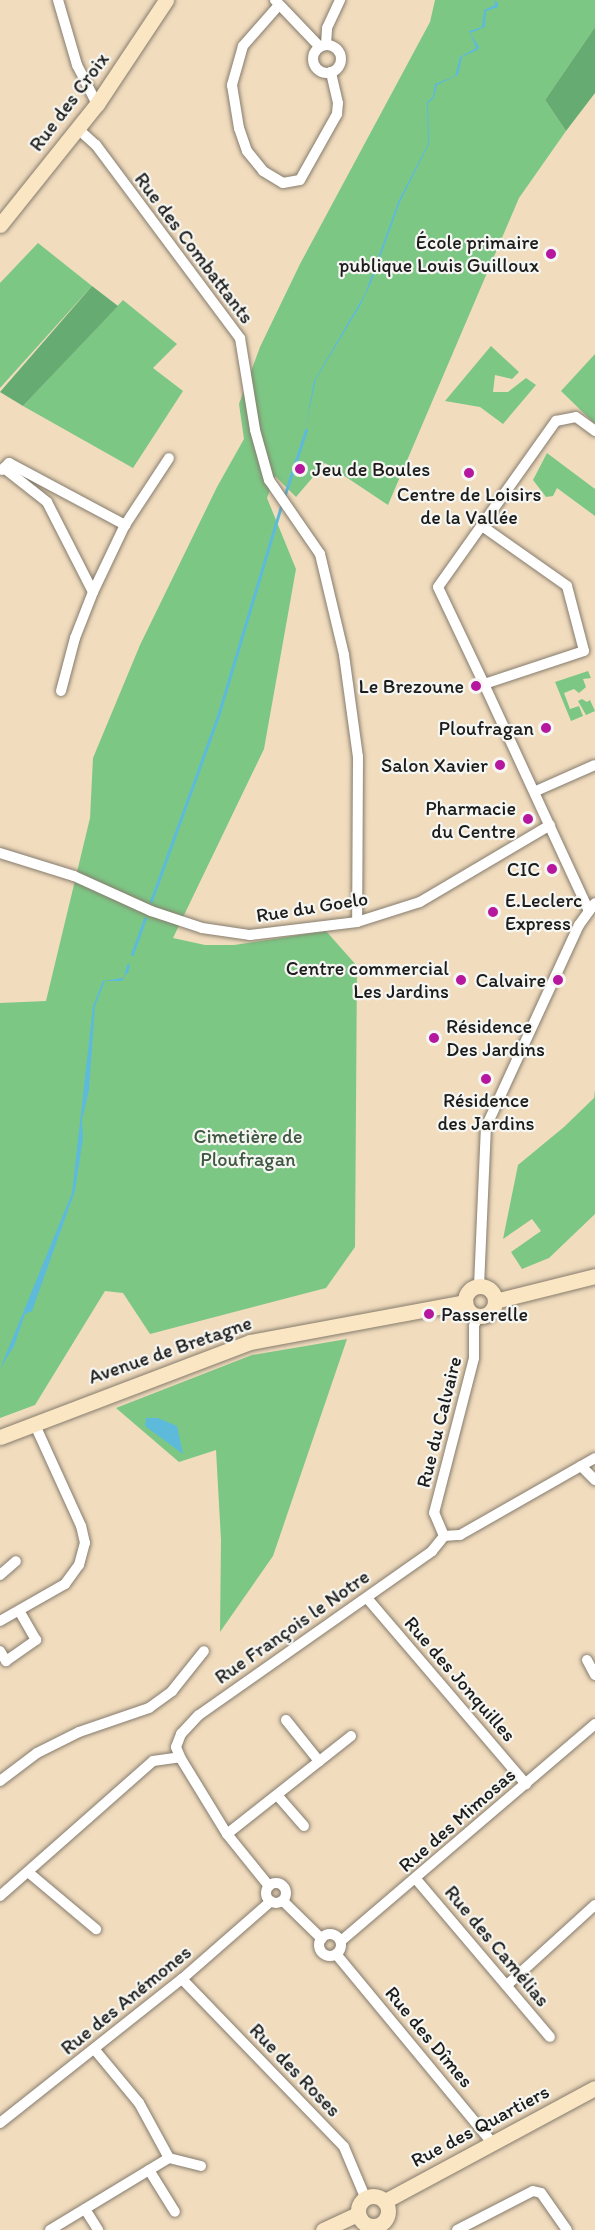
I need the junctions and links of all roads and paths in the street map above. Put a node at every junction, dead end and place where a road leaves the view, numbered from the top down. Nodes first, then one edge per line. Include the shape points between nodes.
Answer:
1 (58, 0) edge
2 (166, 0) edge
3 (340, 0) edge
4 (277, 3) edge
5 (322, 45) junction
6 (331, 72) junction
7 (97, 104) junction
8 (78, 129) junction
9 (0, 225) edge
10 (595, 431) edge
11 (169, 458) dead end
12 (4, 468) edge
13 (57, 489) junction
14 (47, 502) junction
15 (125, 525) junction
16 (482, 526) junction
17 (93, 592) junction
18 (484, 684) junction
19 (61, 692) dead end
20 (595, 765) edge
21 (536, 791) junction
22 (550, 825) junction
23 (0, 853) edge
24 (592, 907) edge
25 (357, 921) junction
26 (595, 1276) edge
27 (479, 1286) junction
28 (495, 1301) junction
29 (465, 1302) junction
30 (478, 1316) junction
31 (34, 1423) junction
32 (0, 1437) edge
33 (595, 1458) edge
34 (581, 1466) junction
35 (595, 1480) edge
36 (444, 1536) junction
37 (16, 1561) dead end
38 (0, 1575) edge
39 (367, 1598) junction
40 (19, 1610) junction
41 (1, 1618) edge
42 (0, 1651) edge
43 (204, 1651) dead end
44 (587, 1660) dead end
45 (595, 1675) edge
46 (286, 1720) dead end
47 (595, 1724) edge
48 (351, 1736) dead end
49 (181, 1758) junction
50 (319, 1761) junction
51 (0, 1781) edge
52 (526, 1784) junction
53 (277, 1794) junction
54 (304, 1826) dead end
55 (227, 1834) junction
56 (28, 1872) junction
57 (416, 1879) junction
58 (269, 1886) junction
59 (0, 1896) edge
60 (271, 1901) junction
61 (283, 1901) junction
62 (595, 1905) edge
63 (96, 1929) dead end
64 (322, 1939) junction
65 (341, 1941) junction
66 (336, 1954) junction
67 (182, 1979) junction
68 (507, 1985) junction
69 (550, 2037) dead end
70 (95, 2050) junction
71 (595, 2088) edge
72 (0, 2122) edge
73 (493, 2144) junction
74 (169, 2158) junction
75 (201, 2166) dead end
76 (149, 2170) junction
77 (366, 2198) junction
78 (385, 2201) junction
79 (85, 2209) junction
80 (175, 2212) dead end
81 (358, 2214) junction
82 (374, 2228) edge
83 (50, 2230) edge
84 (98, 2230) edge
85 (322, 2230) edge
86 (458, 2230) edge
87 (567, 2230) edge

1 - 7 street via 77,65
2 - 7 street, Rue des Croix
3 - 5 street
4 - 5 street
4 - 6 street via 243,46 232,85 247,151 263,171 283,183 300,180 337,114 339,103
5 - 6 street via 312,57 314,65 323,72
5 - 6 street via 337,48 341,56 340,64
7 - 8 street, Rue des Croix
8 - 9 street, Rue des Croix
8 - 25 street, Rue des Combattants via 96,145 240,338 255,430 269,480 320,554 344,655 358,757
10 - 16 street via 576,417 556,422
11 - 15 street
12 - 13 street
12 - 14 street
13 - 14 street
13 - 15 street
14 - 17 street
15 - 17 street
16 - 18 street via 438,587
16 - 18 street via 567,586 584,651
17 - 19 street via 75,638
18 - 21 street
20 - 21 street
21 - 22 street
22 - 24 street
22 - 25 street, Rue du Goelo via 420,902
23 - 25 street, Rue du Goelo via 74,876 151,911 202,928 250,935
24 - 27 street via 579,924 486,1127
26 - 28 street
27 - 28 street via 488,1288
27 - 29 street via 470,1289
28 - 30 street via 491,1310
29 - 30 street via 469,1311
29 - 31 street, Avenue de Bretagne via 250,1342
30 - 36 street, Rue du Calvaire via 474,1326 474,1358 434,1513
31 - 32 street, Avenue de Bretagne
31 - 40 street via 85,1543 79,1565 65,1584
33 - 34 street
34 - 35 street
34 - 36 street via 460,1534
36 - 39 street, Rue François le Notre via 435,1549
37 - 38 street
39 - 49 street, Rue François le Notre via 198,1715 181,1734 176,1747
39 - 52 street, Rue des Jonquilles
40 - 41 street
40 - 42 street via 36,1641 6,1661
43 - 51 street via 172,1691 149,1708 79,1732 37,1753
44 - 45 street
46 - 50 street
47 - 52 street, Rue des Mimosas
48 - 50 street
49 - 55 street
49 - 56 street via 153,1761
50 - 53 street
52 - 57 street, Rue des Mimosas
53 - 54 street
53 - 55 street
55 - 58 street
56 - 59 street
56 - 63 street
57 - 65 street, Rue des Mimosas
57 - 68 street, Rue des Camélias
58 - 60 street via 266,1892
58 - 61 street via 277,1883 285,1887
60 - 61 street
60 - 67 street, Rue des Anémones
61 - 64 street
62 - 68 street
64 - 65 street via 331,1934
64 - 66 street, Rue des Dîmes via 322,1952
65 - 66 street
66 - 73 street, Rue des Dîmes
67 - 70 street, Rue des Anémones
67 - 77 street, Rue des Roses via 344,2147
68 - 69 street, Rue des Camélias
70 - 72 street, Rue des Anémones
70 - 74 street via 139,2103
71 - 73 street, Rue des Quartiers
73 - 78 street, Rue des Quartiers
74 - 75 street
74 - 76 street
76 - 79 street
76 - 80 street
77 - 78 street via 374,2196
77 - 81 street via 359,2205
78 - 82 street via 386,2219
79 - 83 street
79 - 84 street
81 - 82 street
81 - 85 street
86 - 87 street via 533,2191 541,2193

